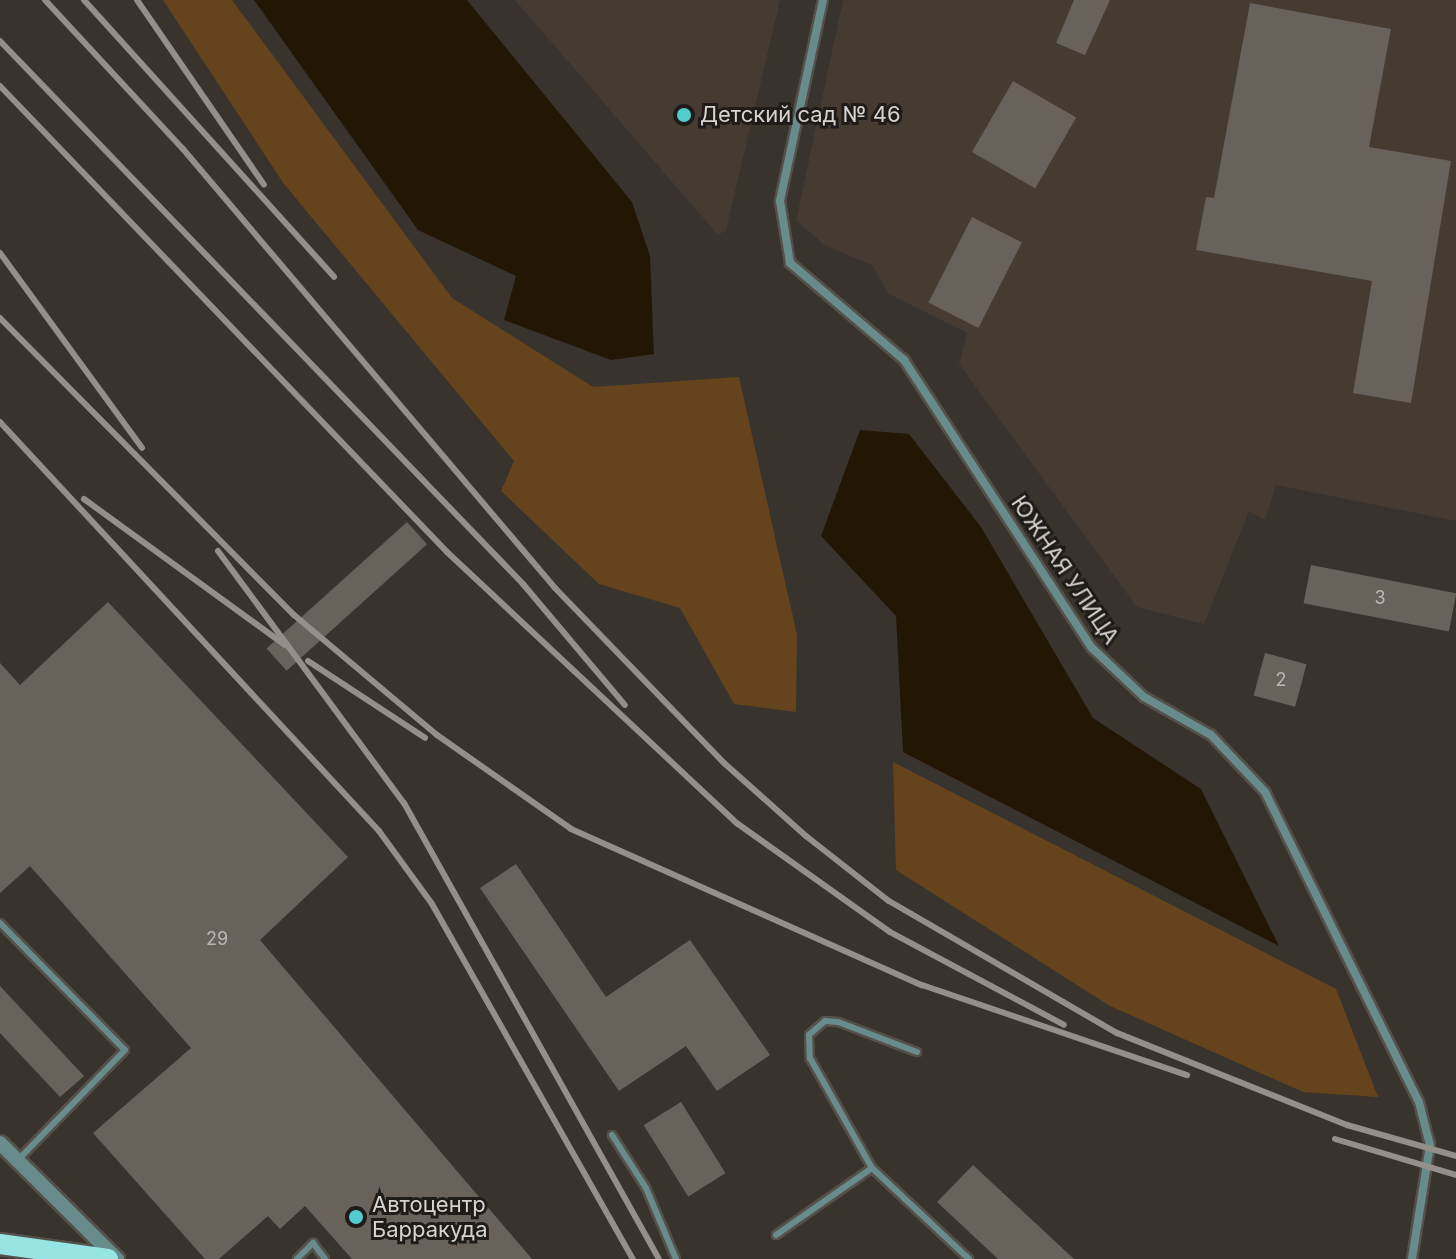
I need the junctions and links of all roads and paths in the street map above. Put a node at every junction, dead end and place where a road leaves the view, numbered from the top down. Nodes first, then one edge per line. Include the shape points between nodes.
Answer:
1 (823, 0) edge
2 (0, 923) edge
3 (917, 1052) dead end
4 (612, 1135) dead end
5 (0, 1143) edge
6 (18, 1160) junction
7 (872, 1168) junction
8 (776, 1235) dead end
9 (0, 1244) edge
10 (108, 1259) edge
11 (117, 1259) edge
12 (297, 1259) edge
13 (325, 1259) edge
14 (676, 1259) edge
15 (969, 1259) edge
16 (1412, 1259) edge

1 - 16 street, ЮЖНАЯ УЛИЦА via 780,201 790,263 904,360 1091,647 1144,697 1211,735 1265,792 1419,1102 1430,1145
2 - 6 lane via 125,1050
3 - 7 lane via 838,1022 825,1021 809,1035 810,1058
4 - 14 lane via 646,1188
5 - 6 street
6 - 11 street
7 - 8 lane
7 - 15 lane
9 - 10 main road
12 - 13 lane via 313,1243

